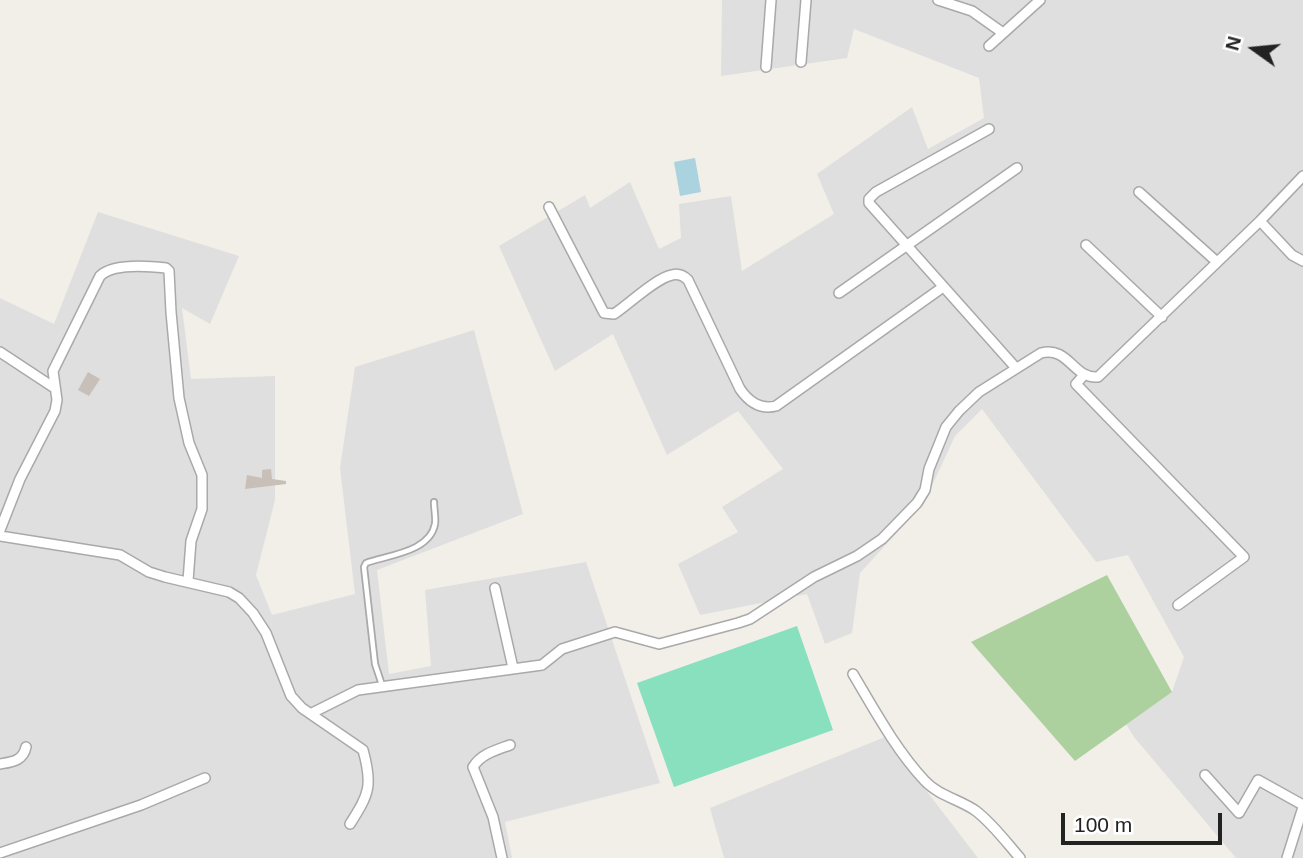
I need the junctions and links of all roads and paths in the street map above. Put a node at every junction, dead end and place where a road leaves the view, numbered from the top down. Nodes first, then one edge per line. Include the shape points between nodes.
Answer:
1 (771, 0) edge
2 (806, 0) edge
3 (938, 0) edge
4 (1040, 0) edge
5 (1003, 33) junction
6 (989, 46) dead end
7 (800, 62) dead end
8 (766, 67) dead end
9 (989, 129) dead end
10 (1017, 168) dead end
11 (1303, 176) edge
12 (1139, 192) dead end
13 (549, 206) dead end
14 (1260, 221) junction
15 (1086, 245) dead end
16 (905, 246) junction
17 (1303, 261) edge
18 (1217, 262) junction
19 (943, 287) junction
20 (839, 293) dead end
21 (1162, 317) junction
22 (0, 352) edge
23 (1016, 368) junction
24 (1084, 374) junction
25 (53, 387) junction
26 (434, 502) dead end
27 (0, 530) edge
28 (0, 536) edge
29 (188, 581) junction
30 (495, 588) dead end
31 (1178, 605) dead end
32 (513, 668) junction
33 (853, 674) dead end
34 (382, 685) junction
35 (312, 713) junction
36 (510, 745) dead end
37 (26, 747) dead end
38 (0, 764) edge
39 (1205, 775) dead end
40 (205, 778) dead end
41 (1303, 806) edge
42 (350, 824) dead end
43 (0, 853) edge
44 (502, 858) edge
45 (1020, 858) edge
46 (1287, 858) edge

1 - 8 street
2 - 7 street
3 - 5 street via 972,12
4 - 5 street
5 - 6 street
9 - 16 street via 869,199
10 - 16 street
11 - 14 street
12 - 18 street
13 - 19 street via 604,313 614,314 653,285 671,275 683,275 740,388 761,407 776,406
14 - 17 street
14 - 18 street
15 - 21 street
16 - 19 street
16 - 20 street
18 - 21 street
19 - 23 street
21 - 24 street via 1098,377
22 - 25 street
23 - 24 street via 1051,351
23 - 32 street via 979,392 952,419 917,503 882,539 857,556 738,623 659,644 615,632 562,649 542,665
24 - 31 street via 1076,384 1244,557
25 - 27 street via 55,411
25 - 29 street via 53,371 100,276 117,267 166,268 184,423 202,475 202,509 192,534
26 - 34 lane via 435,524 424,543 366,562 364,567 375,664
28 - 29 street via 120,555 149,572
29 - 35 street via 239,598 267,633 291,696
30 - 32 street
32 - 34 street
33 - 45 street via 927,783 974,809
34 - 35 street via 358,690
35 - 42 street via 363,750 368,795
36 - 44 street via 488,753 474,767
37 - 38 street via 20,758
39 - 41 street via 1239,813 1258,780
40 - 43 street
41 - 46 street

